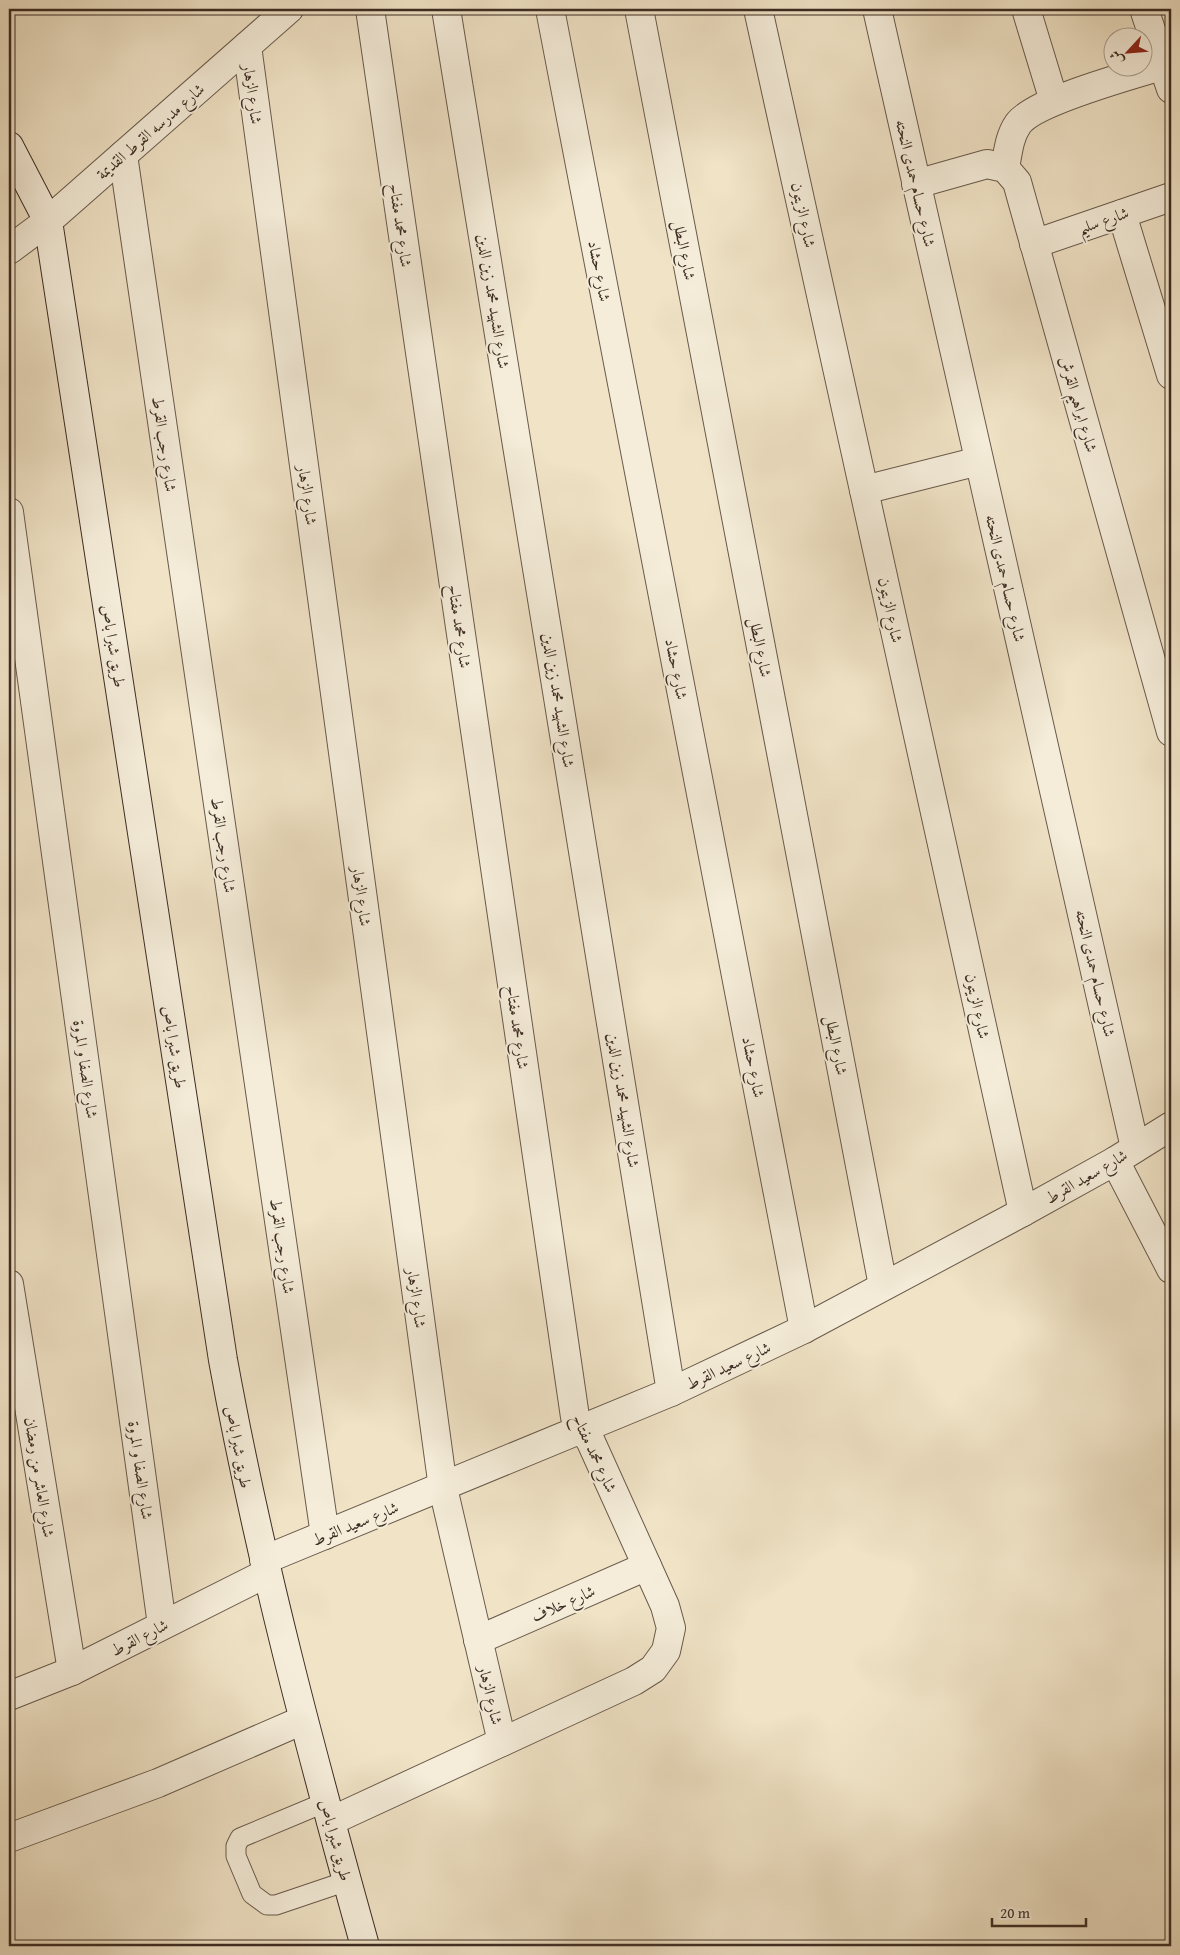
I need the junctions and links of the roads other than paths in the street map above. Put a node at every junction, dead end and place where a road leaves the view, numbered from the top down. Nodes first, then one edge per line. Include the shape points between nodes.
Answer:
1 (289, 9) edge
2 (370, 9) edge
3 (446, 9) edge
4 (550, 9) edge
5 (639, 9) edge
6 (758, 9) edge
7 (877, 9) edge
8 (1026, 9) edge
9 (1144, 9) edge
10 (247, 46) junction
11 (1169, 72) edge
12 (1054, 101) junction
13 (9, 146) edge
14 (123, 156) junction
15 (1005, 168) junction
16 (916, 184) junction
17 (1171, 197) edge
18 (1122, 214) junction
19 (48, 221) junction
20 (1034, 244) junction
21 (9, 250) edge
22 (1171, 374) edge
23 (979, 461) junction
24 (864, 490) junction
25 (9, 512) edge
26 (1171, 732) edge
27 (1171, 1126) edge
28 (1125, 1154) junction
29 (1023, 1212) junction
30 (1171, 1269) edge
31 (9, 1284) edge
32 (883, 1286) junction
33 (804, 1329) junction
34 (671, 1392) junction
35 (582, 1430) junction
36 (442, 1488) junction
37 (325, 1535) junction
38 (265, 1566) junction
39 (647, 1566) junction
40 (162, 1625) junction
41 (478, 1640) junction
42 (72, 1671) junction
43 (9, 1696) edge
44 (303, 1720) junction
45 (502, 1742) junction
46 (328, 1811) junction
47 (9, 1838) edge
48 (347, 1881) junction
49 (365, 1946) edge

1 - 10 street, شارع مدرسه القرط القديمة
2 - 35 street, شارع محمد مفتاح via 574,1408
3 - 34 street, شارع الشهيد محمد زين الدين
4 - 33 street, شارع حشاد
5 - 32 street, شارع البطل
6 - 24 street, شارع الزيتون
7 - 16 street, شارع حسام حمدى النحته
8 - 12 street
9 - 11 street
10 - 14 street, شارع مدرسه القرط القديمة
10 - 36 street, شارع الزهار
11 - 12 street
12 - 15 street via 1028,113 1018,123
13 - 19 street, طريق شبرا باص
14 - 19 street, شارع مدرسه القرط القديمة
14 - 37 street, شارع رجب القرط
15 - 16 street via 988,164
15 - 20 street, شارع ابراهيم القرش via 1017,182
16 - 23 street, شارع حسام حمدى النحته
17 - 18 street, شارع سليم
18 - 20 street, شارع سليم
18 - 22 street
19 - 21 street, شارع مدرسه القرط القديمة
19 - 38 street, طريق شبرا باص via 223,1360
20 - 26 street, شارع ابراهيم القرش
23 - 24 street
23 - 28 street, شارع حسام حمدى النحته
24 - 29 street, شارع الزيتون
25 - 40 street, شارع الصفا و المروة
27 - 28 street, شارع سعيد القرط
28 - 29 street, شارع سعيد القرط
28 - 30 street, شارع حسام حمدى النحته
29 - 32 street, شارع سعيد القرط
31 - 42 street, شارع العاشر من رمضان
32 - 33 street, شارع سعيد القرط
33 - 34 street, شارع سعيد القرط
34 - 35 street, شارع سعيد القرط
35 - 36 street, شارع سعيد القرط
35 - 39 street, شارع محمد مفتاح
36 - 37 street, شارع سعيد القرط
36 - 41 street, شارع الزهار
37 - 38 street, شارع سعيد القرط
38 - 40 street, شارع القرط
38 - 44 street, طريق شبرا باص
39 - 41 street, شارع خلاف
39 - 45 street, شارع محمد مفتاح via 671,1628 666,1651 653,1669 634,1681
40 - 42 street, شارع القرط
41 - 45 street, شارع الزهار
42 - 43 street, شارع القرط
44 - 46 street, طريق شبرا باص
44 - 47 street via 158,1783
45 - 46 street, شارع محمد مفتاح
46 - 48 street, طريق شبرا باص
46 - 48 lane via 240,1838 236,1856 252,1894 267,1905 276,1905
48 - 49 street, طريق شبرا باص

